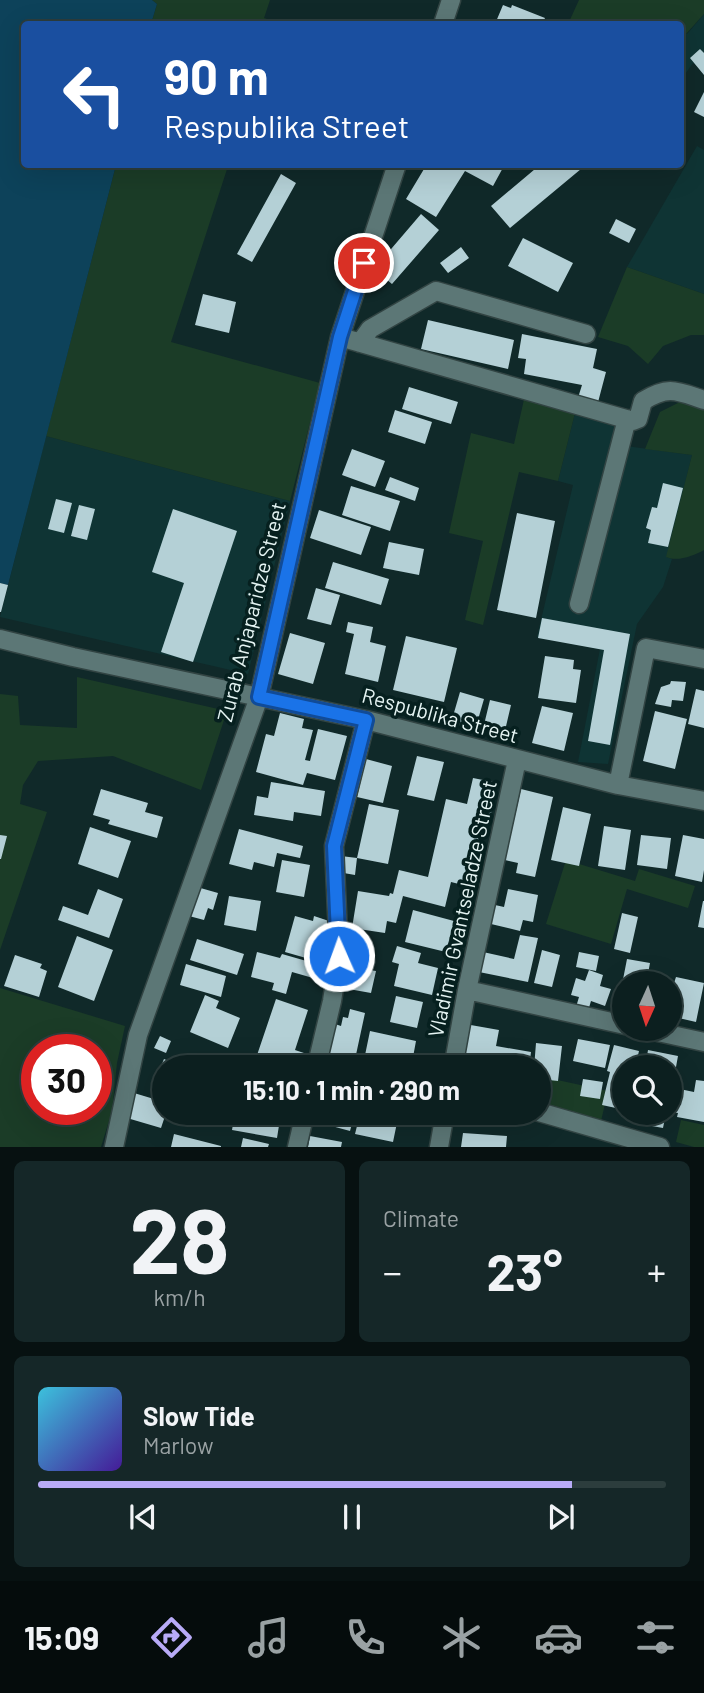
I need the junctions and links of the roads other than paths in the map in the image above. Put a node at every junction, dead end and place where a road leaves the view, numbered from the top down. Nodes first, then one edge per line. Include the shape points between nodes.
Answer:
1 (451, 0) edge
2 (444, 21) edge
3 (396, 168) edge
4 (586, 334) dead end
5 (340, 337) junction
6 (360, 343) junction
7 (704, 400) edge
8 (632, 420) junction
9 (579, 604) dead end
10 (0, 639) edge
11 (704, 659) edge
12 (259, 697) junction
13 (366, 720) junction
14 (517, 760) junction
15 (618, 785) junction
16 (704, 802) edge
17 (467, 989) junction
18 (612, 1022) edge
19 (682, 1037) edge
20 (704, 1042) edge
21 (319, 1055) edge
22 (455, 1055) edge
23 (551, 1115) edge
24 (302, 1125) edge
25 (443, 1125) edge
26 (114, 1147) edge
27 (297, 1147) edge
28 (439, 1147) edge
29 (660, 1147) edge

1 - 2 street
3 - 5 street, Zurab Anjaparidze Street
4 - 6 street via 436,291 370,330
5 - 6 street
5 - 12 street, Zurab Anjaparidze Street
6 - 8 street
7 - 8 street via 674,390 657,393 643,401
8 - 9 street
10 - 12 street, Respublika Street
11 - 15 street via 646,648
12 - 13 street, Respublika Street
12 - 26 street, Zurab Anjaparidze Street via 138,1035
13 - 14 street, Respublika Street
13 - 21 street via 334,846 339,956
14 - 15 street, Respublika Street
14 - 17 street, Vladimir Gvantseladze Street
15 - 16 street, Respublika Street
17 - 18 street
17 - 22 street, Vladimir Gvantseladze Street
19 - 20 street
23 - 29 street
24 - 27 street
25 - 28 street

